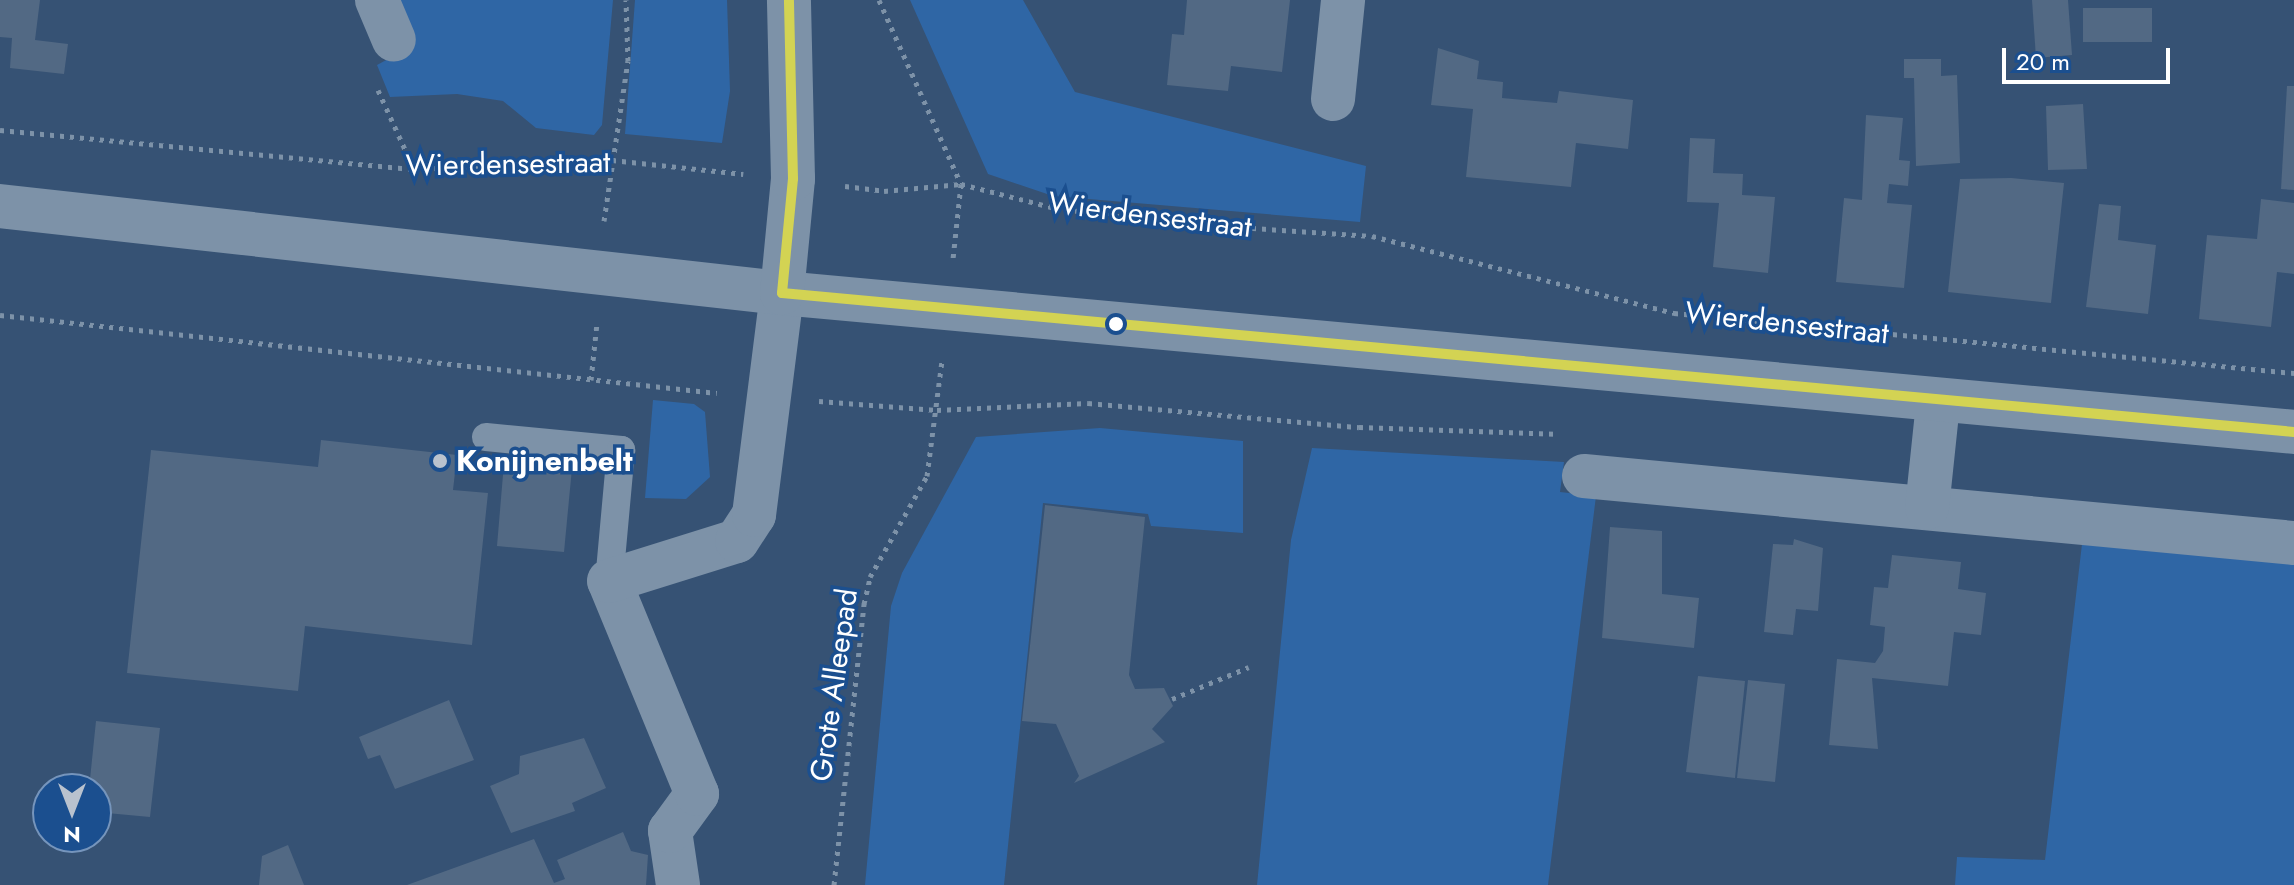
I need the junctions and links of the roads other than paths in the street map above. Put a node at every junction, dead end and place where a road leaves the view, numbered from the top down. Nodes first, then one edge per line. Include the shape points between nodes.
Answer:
1 (377, 0) edge
2 (789, 0) edge
3 (1343, 0) edge
4 (394, 40) road end
5 (1333, 99) dead end
6 (0, 206) edge
7 (782, 293) junction
8 (1938, 403) junction
9 (2294, 432) edge
10 (486, 437) dead end
11 (1584, 476) dead end
12 (1927, 508) junction
13 (2294, 543) edge
14 (609, 581) junction
15 (678, 885) edge

1 - 4 street
2 - 7 street via 793,179
3 - 5 street
6 - 7 street
7 - 8 street
7 - 14 street via 754,515 737,541
8 - 9 street
8 - 12 street
10 - 14 lane via 621,450
11 - 12 street
12 - 13 street
14 - 15 street via 697,794 670,831

